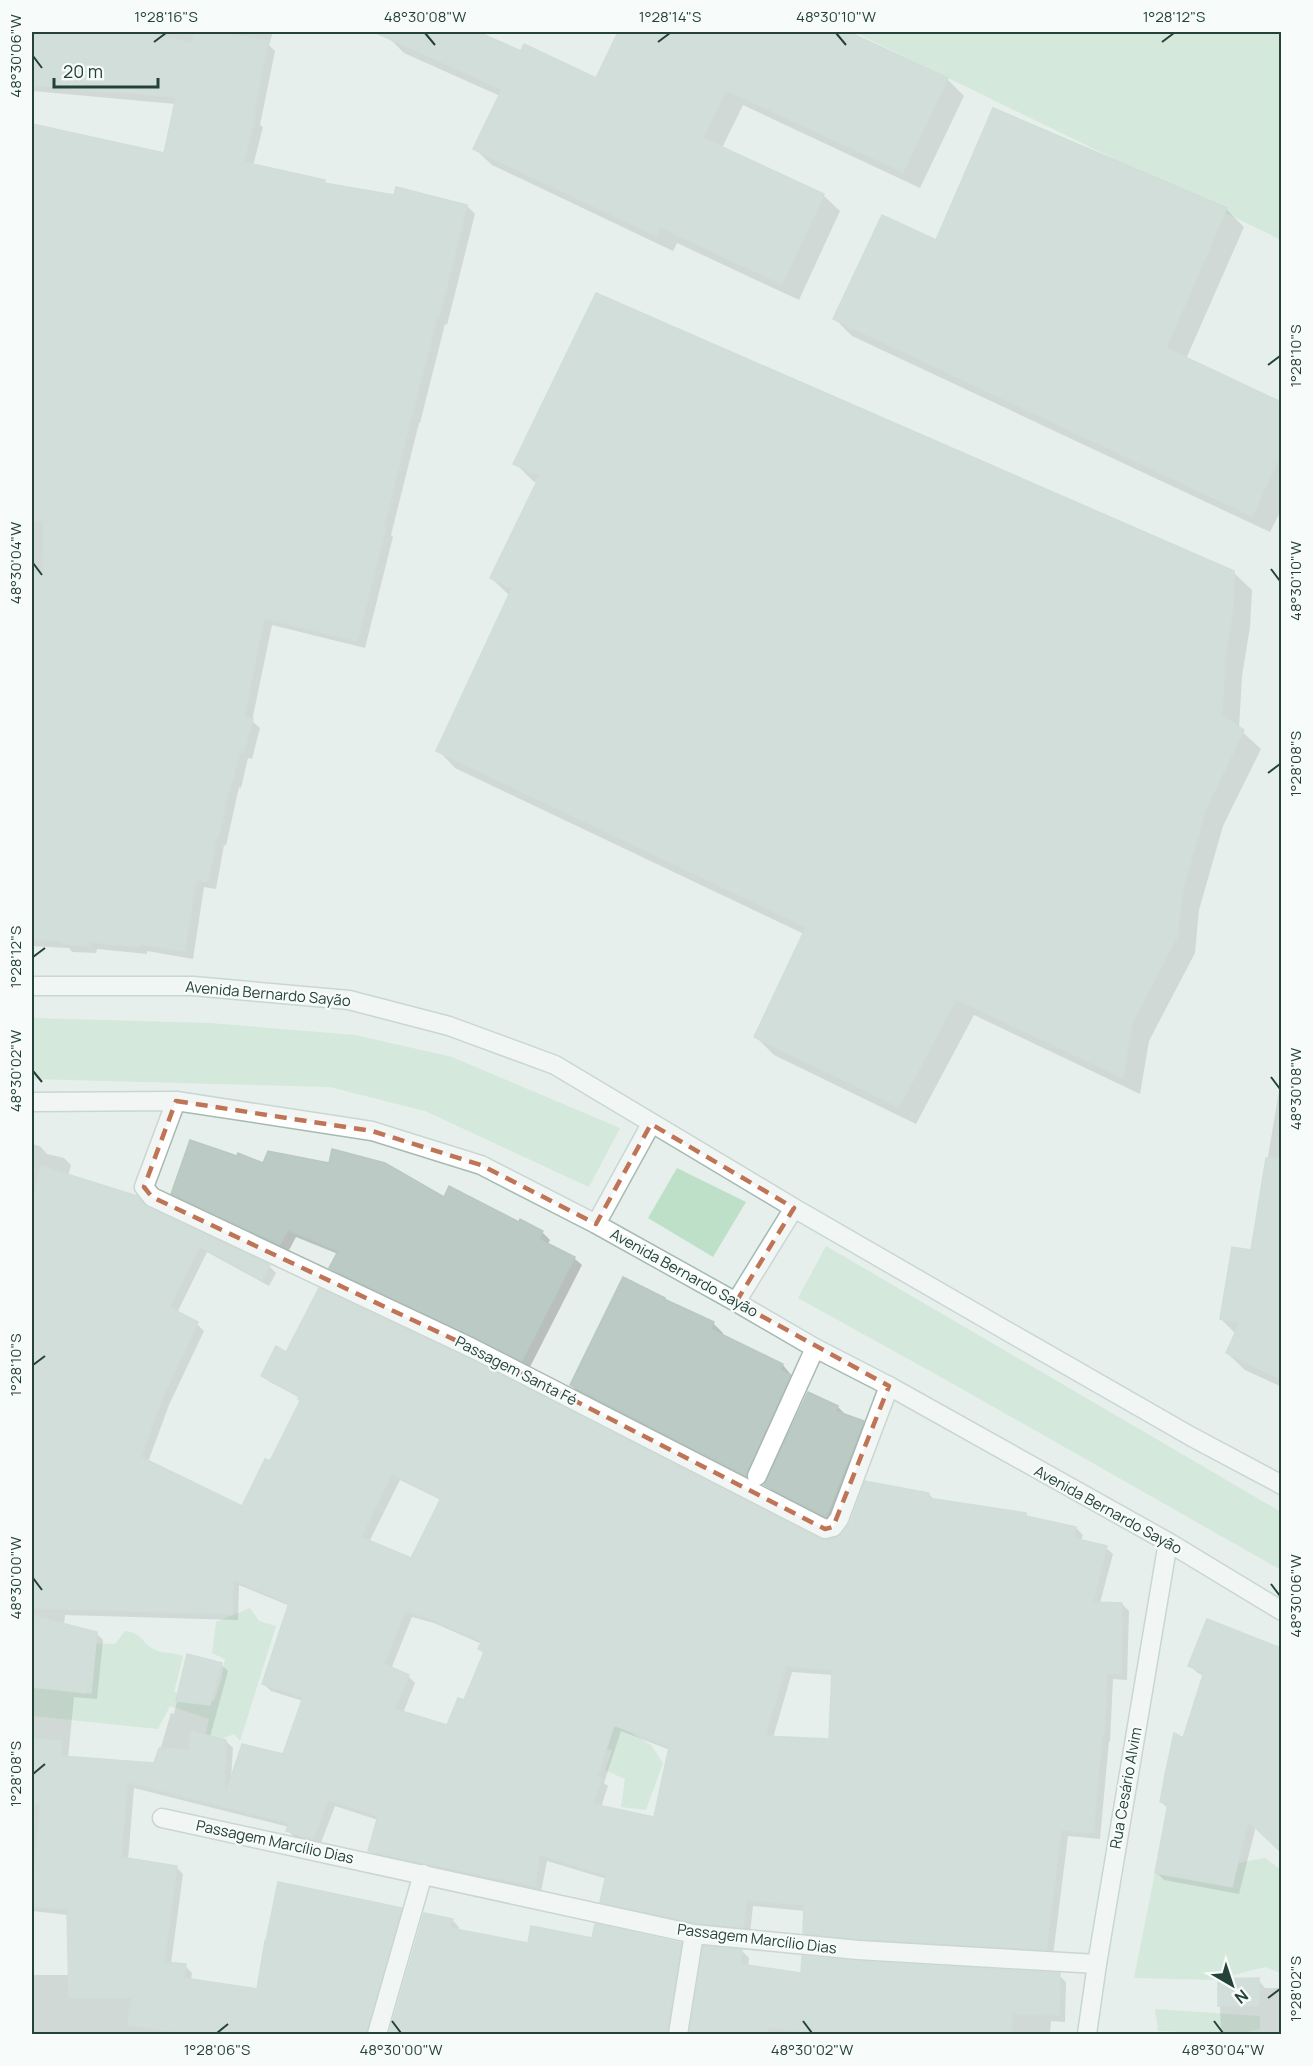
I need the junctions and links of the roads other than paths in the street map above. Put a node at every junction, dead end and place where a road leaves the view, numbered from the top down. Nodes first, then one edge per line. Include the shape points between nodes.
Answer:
1 (32, 986) edge
2 (176, 1101) junction
3 (32, 1102) edge
4 (651, 1124) junction
5 (794, 1208) junction
6 (596, 1224) junction
7 (736, 1302) junction
8 (815, 1348) junction
9 (890, 1386) junction
10 (757, 1476) dead end
11 (1281, 1485) edge
12 (1168, 1542) junction
13 (1281, 1611) edge
14 (162, 1818) dead end
15 (423, 1874) junction
16 (694, 1934) junction
17 (1097, 1964) junction
18 (377, 2034) edge
19 (678, 2034) edge
20 (1087, 2034) edge

1 - 4 street, Avenida Bernardo Sayão via 193,986 349,1000 449,1026 555,1065
2 - 3 street, Avenida Bernardo Sayão
2 - 6 street, Avenida Bernardo Sayão via 372,1131 481,1165
2 - 9 street, Passagem Santa Fé via 144,1187 152,1197 472,1348 825,1529 833,1527 839,1519
4 - 5 street, Avenida Bernardo Sayão
4 - 6 street
5 - 7 street
5 - 11 street, Avenida Bernardo Sayão
6 - 7 street, Avenida Bernardo Sayão
7 - 8 street, Avenida Bernardo Sayão
8 - 9 street, Avenida Bernardo Sayão
8 - 10 street
9 - 12 street, Avenida Bernardo Sayão
12 - 13 street, Avenida Bernardo Sayão
12 - 17 street, Rua Cesário Alvim
14 - 15 street, Passagem Marcílio Dias
15 - 16 street, Passagem Marcílio Dias
15 - 18 street
16 - 17 street, Passagem Marcílio Dias via 858,1950
16 - 19 street
17 - 20 street, Rua Cesário Alvim

